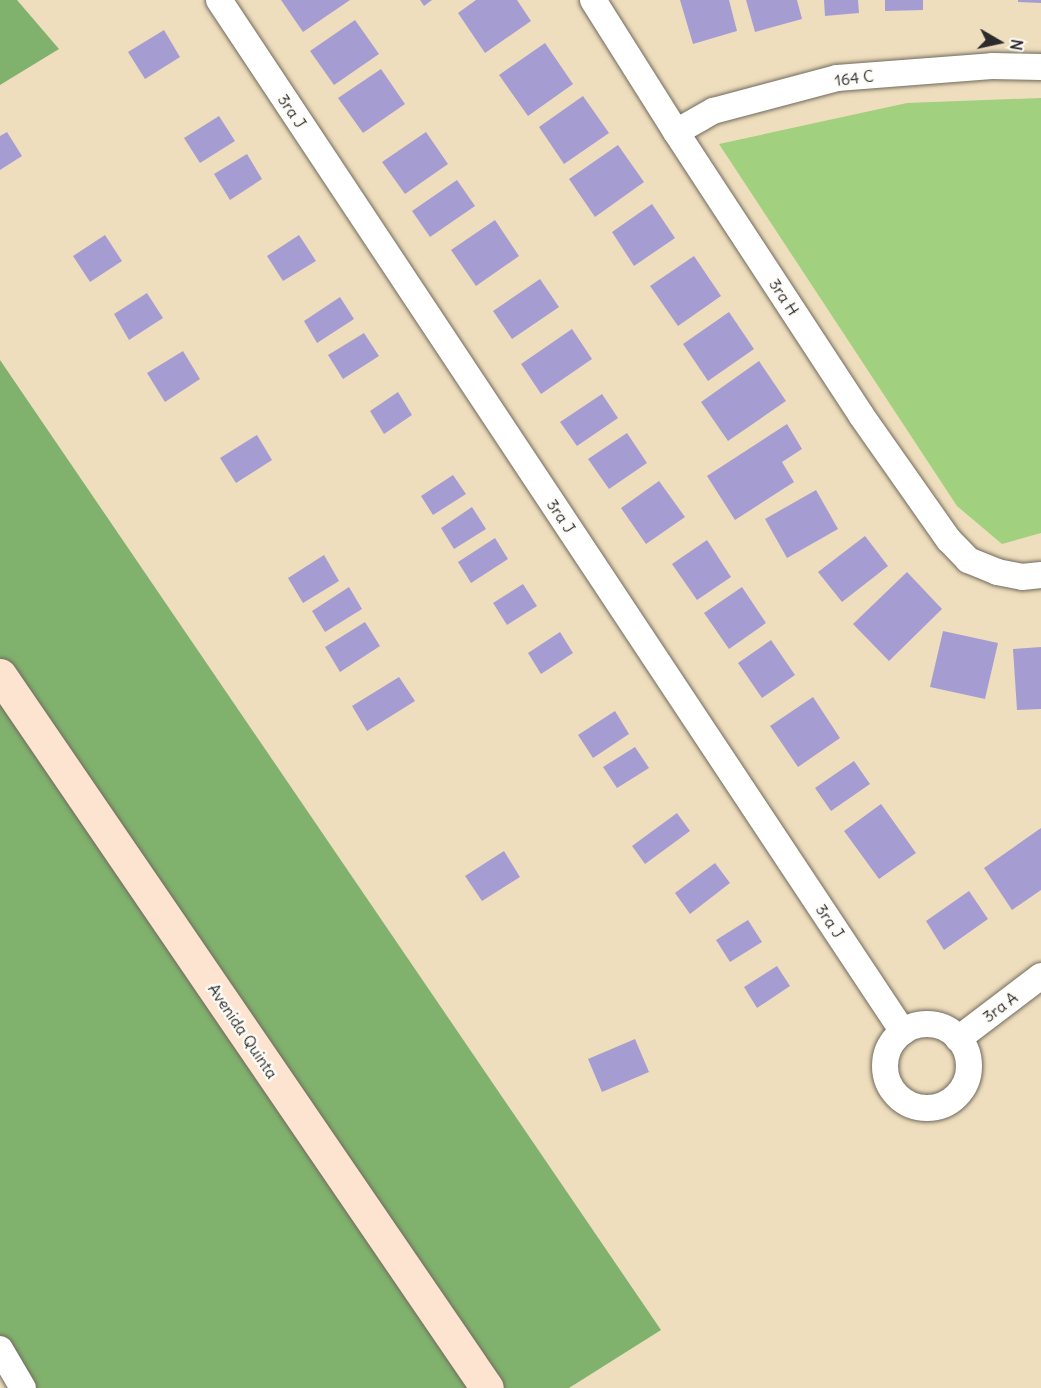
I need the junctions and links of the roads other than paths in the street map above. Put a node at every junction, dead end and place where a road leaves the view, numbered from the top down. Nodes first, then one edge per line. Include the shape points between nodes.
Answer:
1 (219, 0) edge
2 (593, 0) edge
3 (1041, 66) edge
4 (676, 132) junction
5 (1041, 574) edge
6 (0, 675) edge
7 (1041, 976) edge
8 (903, 1032) junction
9 (958, 1039) junction
10 (0, 1349) edge
11 (23, 1388) edge
12 (487, 1388) edge

1 - 8 street, 3ra J
2 - 4 street, 3ra H
3 - 4 street, 164 C via 837,78 713,111
4 - 5 street, 3ra H via 861,415 949,540 968,560 997,572 1022,577
6 - 12 main road, Avenida Quinta
7 - 9 street, 3ra A
8 - 9 street via 926,1024 938,1026
8 - 9 street via 888,1052 886,1077 900,1099 923,1108 950,1101 967,1078 966,1051
10 - 11 street

